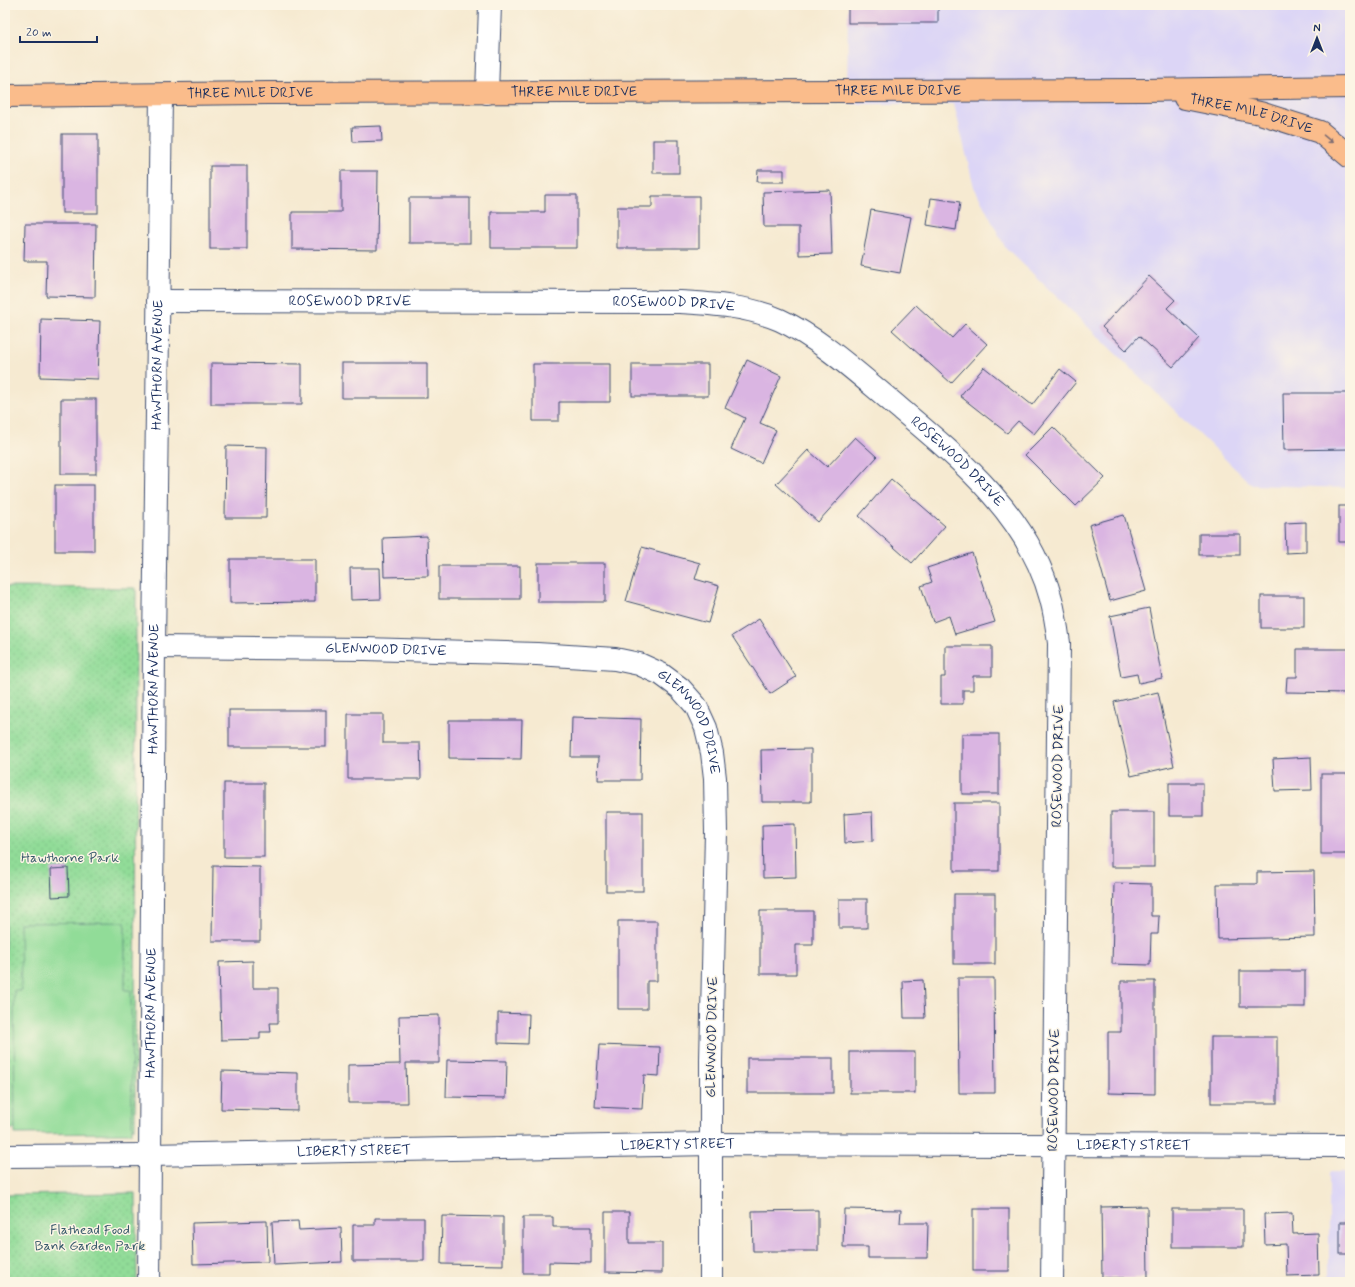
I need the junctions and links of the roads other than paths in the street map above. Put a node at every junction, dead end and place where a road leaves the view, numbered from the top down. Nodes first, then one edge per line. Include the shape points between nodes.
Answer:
1 (490, 5) edge
2 (1350, 87) edge
3 (1143, 90) junction
4 (487, 93) junction
5 (161, 95) junction
6 (5, 96) edge
7 (1350, 157) edge
8 (158, 301) junction
9 (154, 647) junction
10 (712, 1144) junction
11 (1054, 1145) junction
12 (1350, 1146) edge
13 (150, 1155) junction
14 (5, 1156) edge
15 (149, 1282) edge
16 (711, 1282) edge
17 (1052, 1282) edge

1 - 4 street
2 - 3 main road, THREE MILE DRIVE
3 - 4 main road, THREE MILE DRIVE
3 -> 7 main road, THREE MILE DRIVE via 1260,113 1320,132
4 - 5 main road, THREE MILE DRIVE
5 - 6 main road, THREE MILE DRIVE
5 - 8 street, HAWTHORN AVENUE
8 - 9 street, HAWTHORN AVENUE
8 - 11 street, ROSEWOOD DRIVE via 680,302 731,306 756,311 804,333 846,363 966,467 1002,507 1031,551 1051,597 1059,643
9 - 10 street, GLENWOOD DRIVE via 381,649 615,659 639,664 661,674 680,688 696,706 706,728 715,778
9 - 13 street, HAWTHORN AVENUE
10 - 11 street, LIBERTY STREET
10 - 13 street, LIBERTY STREET
10 - 16 street, GLENWOOD DRIVE
11 - 12 street, LIBERTY STREET
11 - 17 street, ROSEWOOD DRIVE
13 - 14 street, LIBERTY STREET
13 - 15 street, HAWTHORN AVENUE

